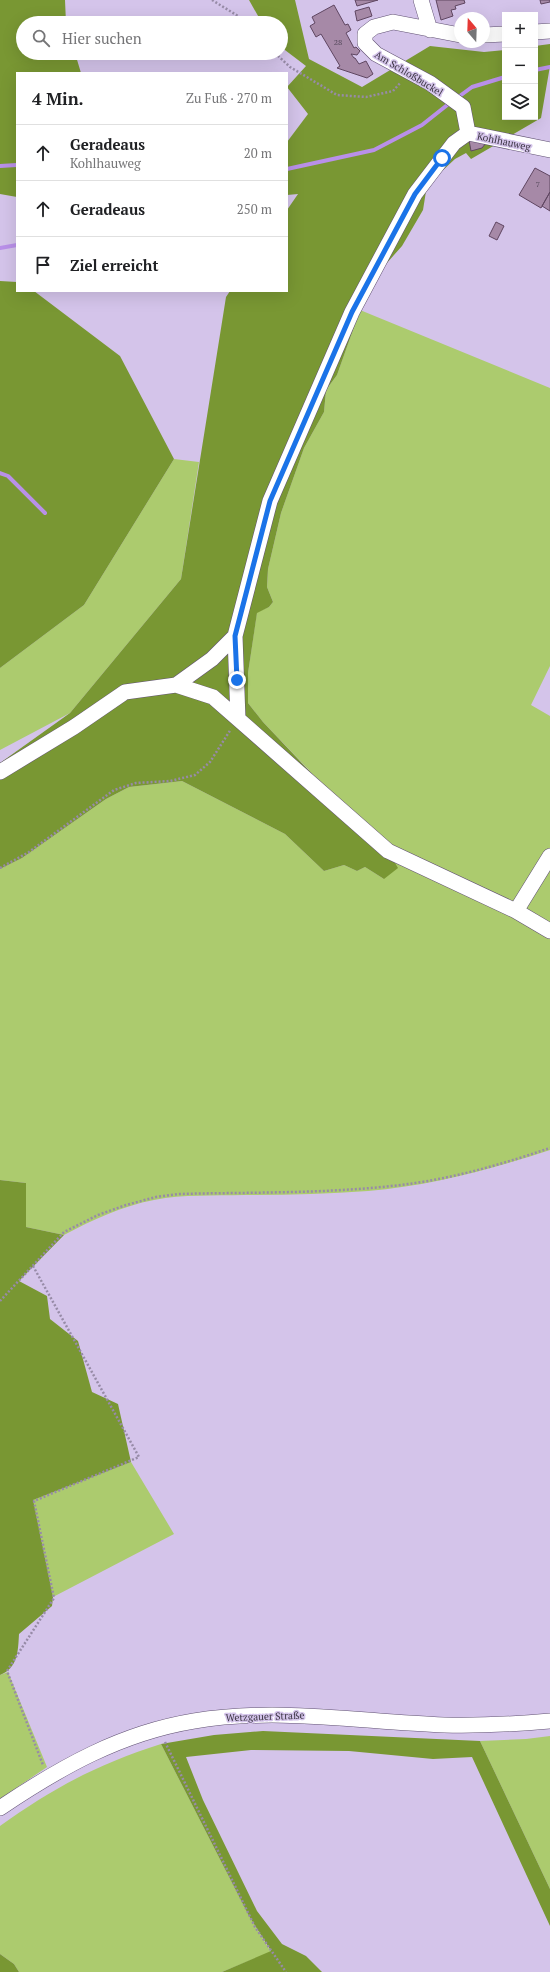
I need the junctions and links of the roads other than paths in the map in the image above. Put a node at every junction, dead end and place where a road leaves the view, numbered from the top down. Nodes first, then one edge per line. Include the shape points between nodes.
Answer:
1 (421, 0) edge
2 (430, 30) junction
3 (550, 31) edge
4 (538, 32) edge
5 (454, 34) edge
6 (502, 34) edge
7 (490, 35) edge
8 (468, 133) junction
9 (550, 150) edge
10 (235, 636) junction
11 (176, 685) junction
12 (238, 719) junction
13 (0, 772) edge
14 (550, 856) edge
15 (516, 910) junction
16 (550, 931) edge
17 (550, 1720) edge
18 (0, 1808) edge

1 - 2 street
2 - 5 street, Am Schloßbuckel
2 - 8 street, Am Schloßbuckel via 393,22 374,27 365,34 365,43 376,54 430,83 462,106
3 - 4 street
6 - 7 street
8 - 9 street, Kohlhauweg
8 - 10 street, Kohlhauweg via 454,143 415,194 352,312 270,501
10 - 11 street via 212,659
10 - 12 street
11 - 12 street via 213,697
11 - 13 street via 125,692
12 - 15 street via 388,851
14 - 15 street
15 - 16 street
17 - 18 street, Wetzgauer Straße via 506,1725 474,1725 308,1715 229,1717 194,1721 126,1739 96,1751 47,1776

